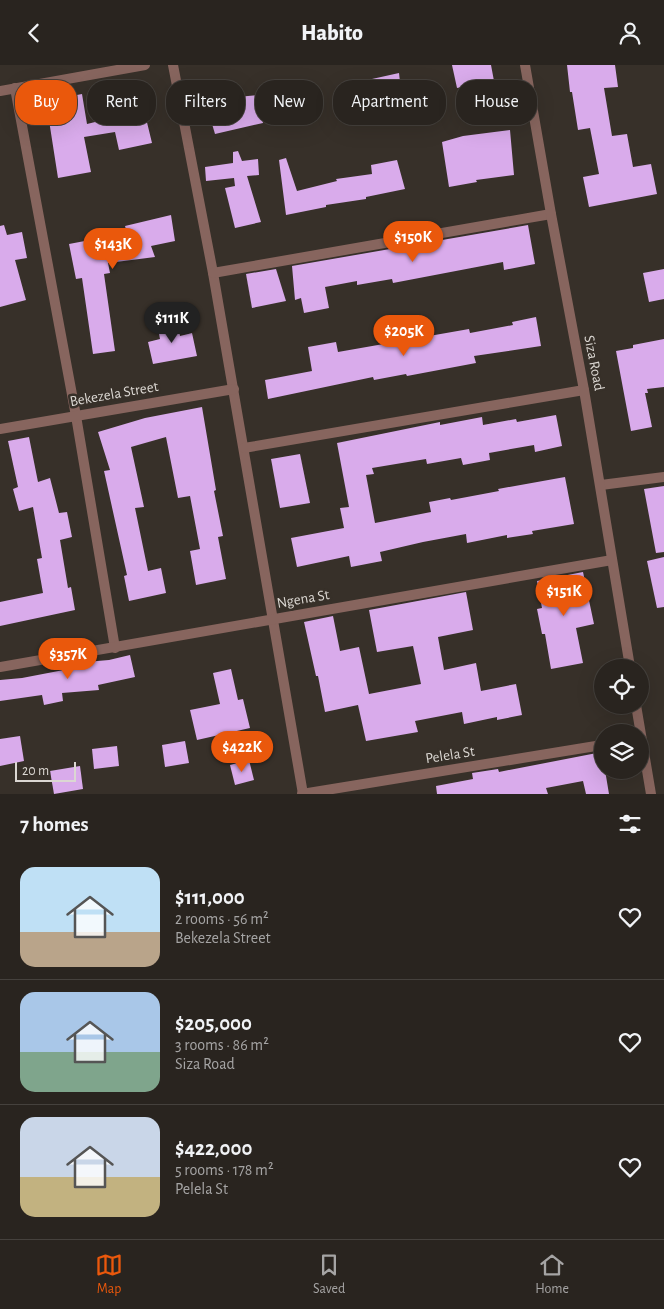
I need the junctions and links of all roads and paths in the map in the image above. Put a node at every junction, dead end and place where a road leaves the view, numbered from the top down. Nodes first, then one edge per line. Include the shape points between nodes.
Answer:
1 (145, 65) edge
2 (173, 65) edge
3 (525, 65) edge
4 (60, 80) edge
5 (15, 88) edge
6 (0, 91) edge
7 (22, 125) edge
8 (551, 214) junction
9 (214, 273) junction
10 (234, 389) junction
11 (584, 389) junction
12 (76, 416) junction
13 (0, 429) edge
14 (244, 448) junction
15 (664, 477) edge
16 (600, 485) junction
17 (612, 560) junction
18 (274, 619) junction
19 (115, 648) junction
20 (629, 659) edge
21 (0, 667) edge
22 (594, 746) edge
23 (648, 779) edge
24 (303, 794) edge
25 (651, 794) edge

1 - 4 street
2 - 9 street
3 - 8 street, Siza Road
5 - 6 street
7 - 12 street
8 - 9 street
8 - 11 street, Siza Road
9 - 10 street
10 - 12 street, Bekezela Street
10 - 14 street
11 - 14 street
11 - 16 street, Siza Road
12 - 13 street, Bekezela Street
12 - 19 street
14 - 18 street
15 - 16 street
16 - 17 street, Siza Road
17 - 18 street, Ngena St
17 - 20 street, Siza Road
18 - 19 street, Ngena St
18 - 24 street
19 - 21 street, Ngena St
22 - 24 street, Pelela St
23 - 25 street

